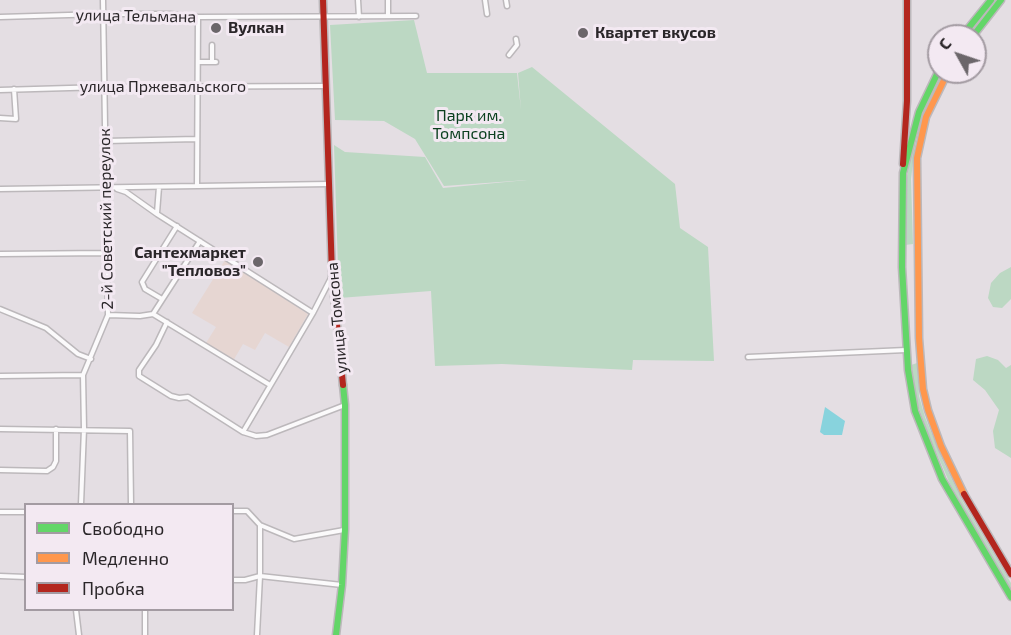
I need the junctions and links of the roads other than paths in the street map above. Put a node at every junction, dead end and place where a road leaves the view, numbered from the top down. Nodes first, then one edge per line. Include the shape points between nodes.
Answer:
1 (103, 0) edge
2 (323, 0) edge
3 (358, 0) edge
4 (388, 0) edge
5 (485, 0) edge
6 (506, 0) edge
7 (907, 0) edge
8 (991, 0) edge
9 (1001, 0) edge
10 (507, 6) dead end
11 (103, 14) junction
12 (487, 14) dead end
13 (388, 16) junction
14 (416, 16) dead end
15 (0, 17) edge
16 (198, 17) junction
17 (322, 17) junction
18 (359, 17) junction
19 (972, 24) edge
20 (982, 24) edge
21 (516, 39) dead end
22 (212, 45) dead end
23 (509, 55) dead end
24 (198, 62) junction
25 (932, 84) edge
26 (941, 84) edge
27 (326, 86) junction
28 (104, 87) junction
29 (198, 88) junction
30 (14, 89) junction
31 (0, 90) edge
32 (0, 118) edge
33 (197, 139) junction
34 (105, 141) junction
35 (903, 173) junction
36 (328, 184) junction
37 (197, 186) junction
38 (159, 187) junction
39 (106, 188) junction
40 (113, 188) junction
41 (0, 189) edge
42 (157, 214) junction
43 (177, 226) junction
44 (201, 241) junction
45 (106, 253) junction
46 (0, 254) edge
47 (919, 266) junction
48 (902, 267) junction
49 (332, 275) junction
50 (162, 299) junction
51 (0, 309) edge
52 (313, 313) junction
53 (153, 314) junction
54 (108, 315) junction
55 (167, 322) junction
56 (919, 338) junction
57 (905, 340) junction
58 (906, 350) junction
59 (748, 357) dead end
60 (90, 359) junction
61 (83, 375) junction
62 (0, 376) edge
63 (270, 385) junction
64 (345, 405) junction
65 (0, 429) edge
66 (56, 429) junction
67 (84, 429) junction
68 (243, 432) junction
69 (0, 470) edge
70 (81, 503) edge
71 (131, 503) edge
72 (234, 511) edge
73 (0, 512) edge
74 (24, 512) edge
75 (260, 525) junction
76 (345, 530) junction
77 (1011, 574) edge
78 (0, 576) edge
79 (260, 576) junction
80 (24, 577) edge
81 (234, 580) edge
82 (342, 585) junction
83 (1011, 597) edge
84 (76, 611) edge
85 (146, 611) edge
86 (79, 635) edge
87 (145, 635) edge
88 (257, 635) edge
89 (336, 635) edge

1 - 11 street, 2-й Советский переулок
2 - 17 main road, улица Томсона
3 - 18 street
4 - 13 street
5 - 12 street
6 - 10 street
7 - 35 main road
8 - 19 main road
9 - 20 main road
11 - 15 street, улица Тельмана
11 - 16 street, улица Тельмана
11 - 28 street, 2-й Советский переулок
13 - 14 street, улица Тельмана
13 - 18 street, улица Тельмана
16 - 17 street, улица Тельмана
16 - 24 street
17 - 18 street, улица Тельмана
17 - 27 main road, улица Томсона
21 - 23 street via 517,45
22 - 24 street via 214,62
24 - 29 street
25 - 35 main road via 918,112
26 - 47 main road via 926,117 917,158
27 - 29 street, улица Пржевальского
27 - 36 main road, улица Томсона
28 - 29 street, улица Пржевальского
28 - 30 street, улица Пржевальского
28 - 34 street, 2-й Советский переулок
29 - 33 street
30 - 31 street, улица Пржевальского
30 - 32 street via 16,119
33 - 34 street
33 - 37 street
34 - 39 street, 2-й Советский переулок
35 - 48 main road
36 - 37 street
36 - 49 main road, улица Томсона
37 - 38 street
38 - 40 street
38 - 42 street
39 - 40 street
39 - 41 street
39 - 45 street, 2-й Советский переулок
40 - 42 street via 126,192
42 - 43 street
43 - 44 street
43 - 50 street via 142,282 145,289
44 - 50 street
44 - 52 street
45 - 46 street
45 - 54 street, 2-й Советский переулок
47 - 48 main road via 908,259
47 - 56 main road
48 - 57 main road
49 - 52 street
49 - 64 main road, улица Томсона
50 - 53 street
51 - 60 street via 46,328
52 - 63 street
53 - 54 street
53 - 55 street
54 - 60 street, 2-й Советский переулок
55 - 63 street
55 - 68 street via 139,376 171,396 188,397
56 - 57 main road via 914,352 909,351
56 - 77 main road via 925,396 941,446 973,511
57 - 58 main road
58 - 59 street
58 - 83 main road via 915,411 942,479
60 - 61 street, 2-й Советский переулок
61 - 62 street
61 - 67 street, 2-й Советский переулок
63 - 68 street
64 - 68 street via 267,435
64 - 76 main road, улица Томсона
65 - 66 street
66 - 67 street
66 - 69 street via 53,467 47,471
67 - 70 street, 2-й Советский переулок
67 - 71 street via 130,431
72 - 75 street via 247,511
73 - 74 street
75 - 76 street via 294,539
75 - 79 street
76 - 82 main road, улица Томсона
78 - 80 street
79 - 81 street
79 - 82 street
79 - 88 street
82 - 89 main road, улица Томсона
84 - 86 street
85 - 87 street

